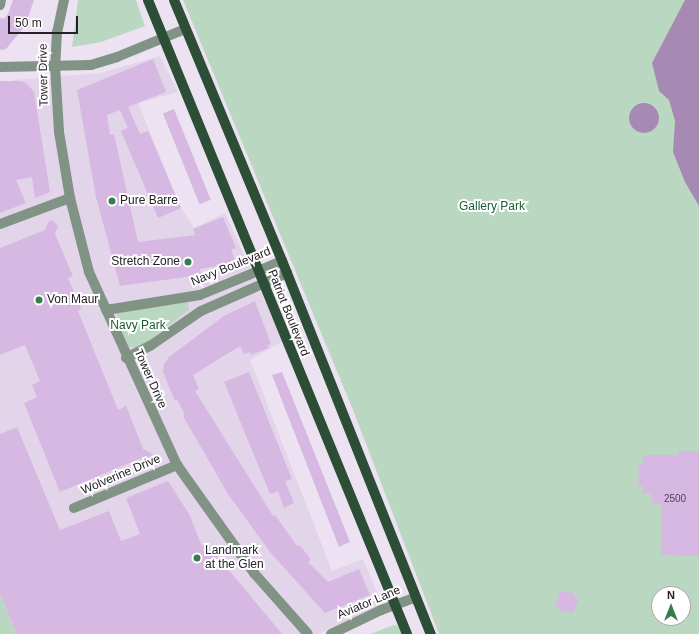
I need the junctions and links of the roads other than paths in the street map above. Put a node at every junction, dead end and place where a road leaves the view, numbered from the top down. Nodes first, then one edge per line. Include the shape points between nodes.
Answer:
1 (1, 0) edge
2 (64, 0) edge
3 (148, 0) edge
4 (174, 0) edge
5 (0, 5) edge
6 (185, 29) junction
7 (162, 38) junction
8 (55, 66) junction
9 (0, 67) edge
10 (70, 198) junction
11 (0, 224) edge
12 (282, 261) junction
13 (258, 272) junction
14 (287, 273) junction
15 (262, 283) junction
16 (189, 297) junction
17 (106, 310) junction
18 (199, 312) junction
19 (126, 358) junction
20 (177, 465) junction
21 (74, 508) dead end
22 (416, 597) junction
23 (395, 605) junction
24 (308, 634) edge
25 (332, 634) edge
26 (407, 634) edge
27 (431, 634) edge

1 - 5 street
2 - 8 street, Tower Drive via 57,32
3 - 7 main road, Patriot Boulevard
4 - 6 main road, Patriot Boulevard
6 - 7 street
6 - 12 main road, Patriot Boulevard
7 - 8 street via 117,57 91,64
7 - 13 main road, Patriot Boulevard
8 - 9 street
8 - 10 street, Tower Drive via 59,132
10 - 11 street
10 - 17 street, Tower Drive via 89,272
12 - 13 street, Navy Boulevard
12 - 14 main road, Patriot Boulevard
13 - 15 main road, Patriot Boulevard
13 - 16 street, Navy Boulevard
14 - 15 street
14 - 22 main road, Patriot Boulevard
15 - 18 street
15 - 23 main road, Patriot Boulevard
16 - 17 street, Navy Boulevard
16 - 18 street, Navy Boulevard
17 - 19 street, Tower Drive
18 - 19 street via 150,346
19 - 20 street, Tower Drive
20 - 21 street, Wolverine Drive
20 - 24 street, Tower Drive via 254,573
22 - 23 street, Aviator Lane
22 - 27 main road, Patriot Boulevard
23 - 25 street, Aviator Lane
23 - 26 main road, Patriot Boulevard

